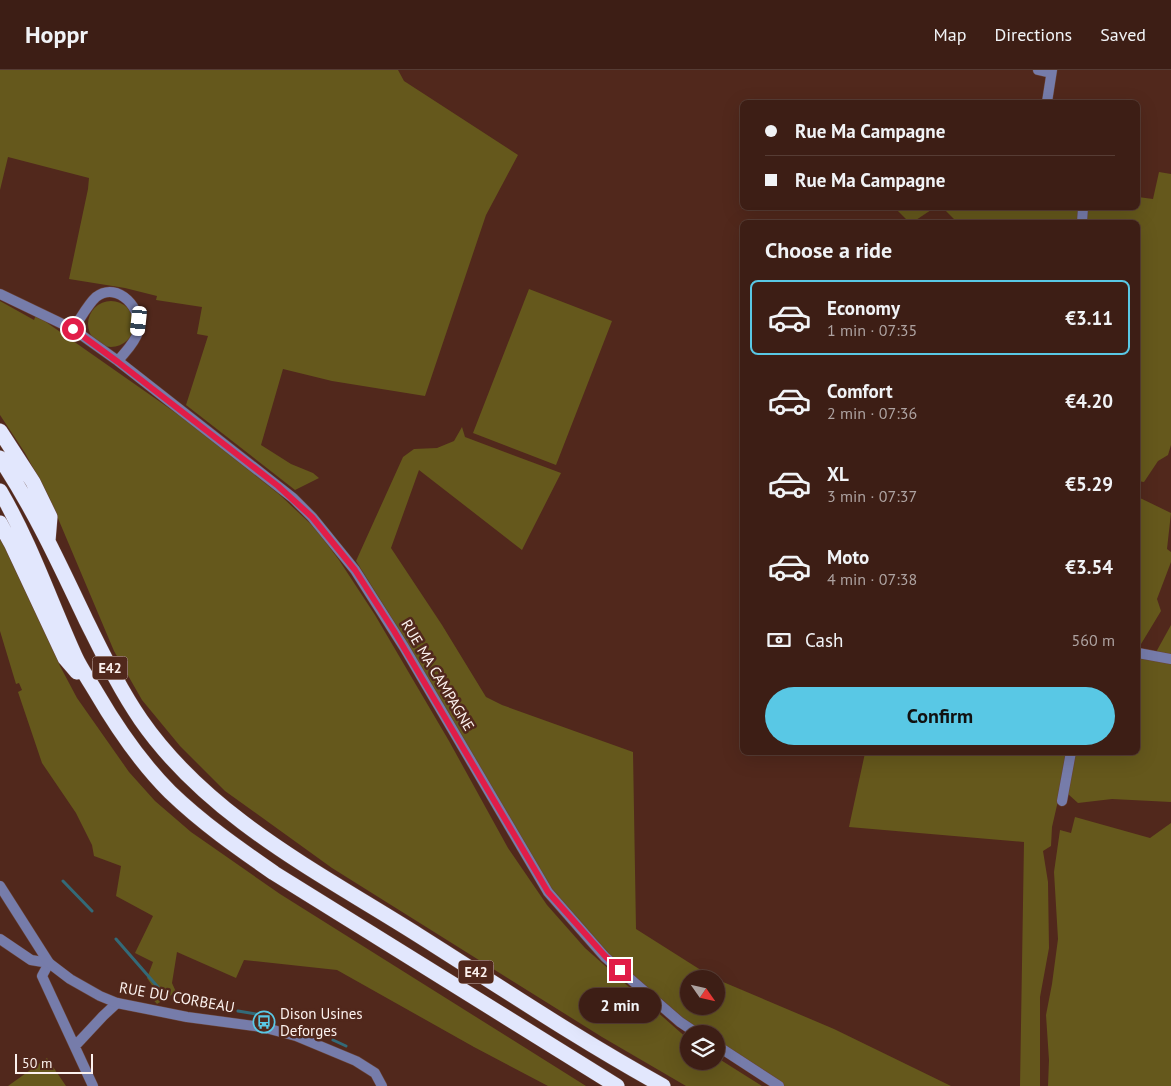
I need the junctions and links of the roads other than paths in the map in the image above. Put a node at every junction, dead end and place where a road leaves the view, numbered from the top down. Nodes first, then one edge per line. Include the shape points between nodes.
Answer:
1 (1038, 70) edge
2 (1051, 71) edge
3 (1047, 100) edge
4 (0, 294) edge
5 (73, 329) junction
6 (118, 362) junction
7 (0, 431) edge
8 (0, 458) edge
9 (0, 491) edge
10 (0, 523) edge
11 (48, 541) junction
12 (1140, 653) edge
13 (1171, 659) edge
14 (102, 702) junction
15 (1070, 755) edge
16 (1062, 801) dead end
17 (0, 886) edge
18 (0, 939) edge
19 (49, 963) junction
20 (117, 1003) junction
21 (684, 1025) edge
22 (75, 1046) junction
23 (725, 1051) edge
24 (93, 1086) edge
25 (382, 1086) edge
26 (617, 1086) edge
27 (663, 1086) edge
28 (779, 1086) edge

1 - 2 street
2 - 3 street
4 - 5 street, RUE MA CAMPAGNE
5 - 6 street, RUE MA CAMPAGNE
5 - 6 street via 96,298 106,292 124,297 131,303 139,321 138,332
6 - 21 street, RUE MA CAMPAGNE via 293,498 312,517 355,570 399,639 548,892 605,956
7 - 11 highway via 33,482 50,517
8 - 11 highway, E42
9 - 14 highway, E42 via 27,543 76,658
10 - 14 highway via 65,658
11 - 27 highway, E42 via 117,683 167,752 216,802 291,856
12 - 13 street
14 - 26 highway, E42 via 144,763 170,791 232,844
15 - 16 street
17 - 19 street
18 - 19 street via 31,960
19 - 20 street, RUE DU CORBEAU via 92,992
19 - 22 street via 42,976
20 - 22 street
20 - 25 street, RUE DU CORBEAU via 262,1027 296,1036 356,1061 375,1074
22 - 24 street
23 - 28 street

